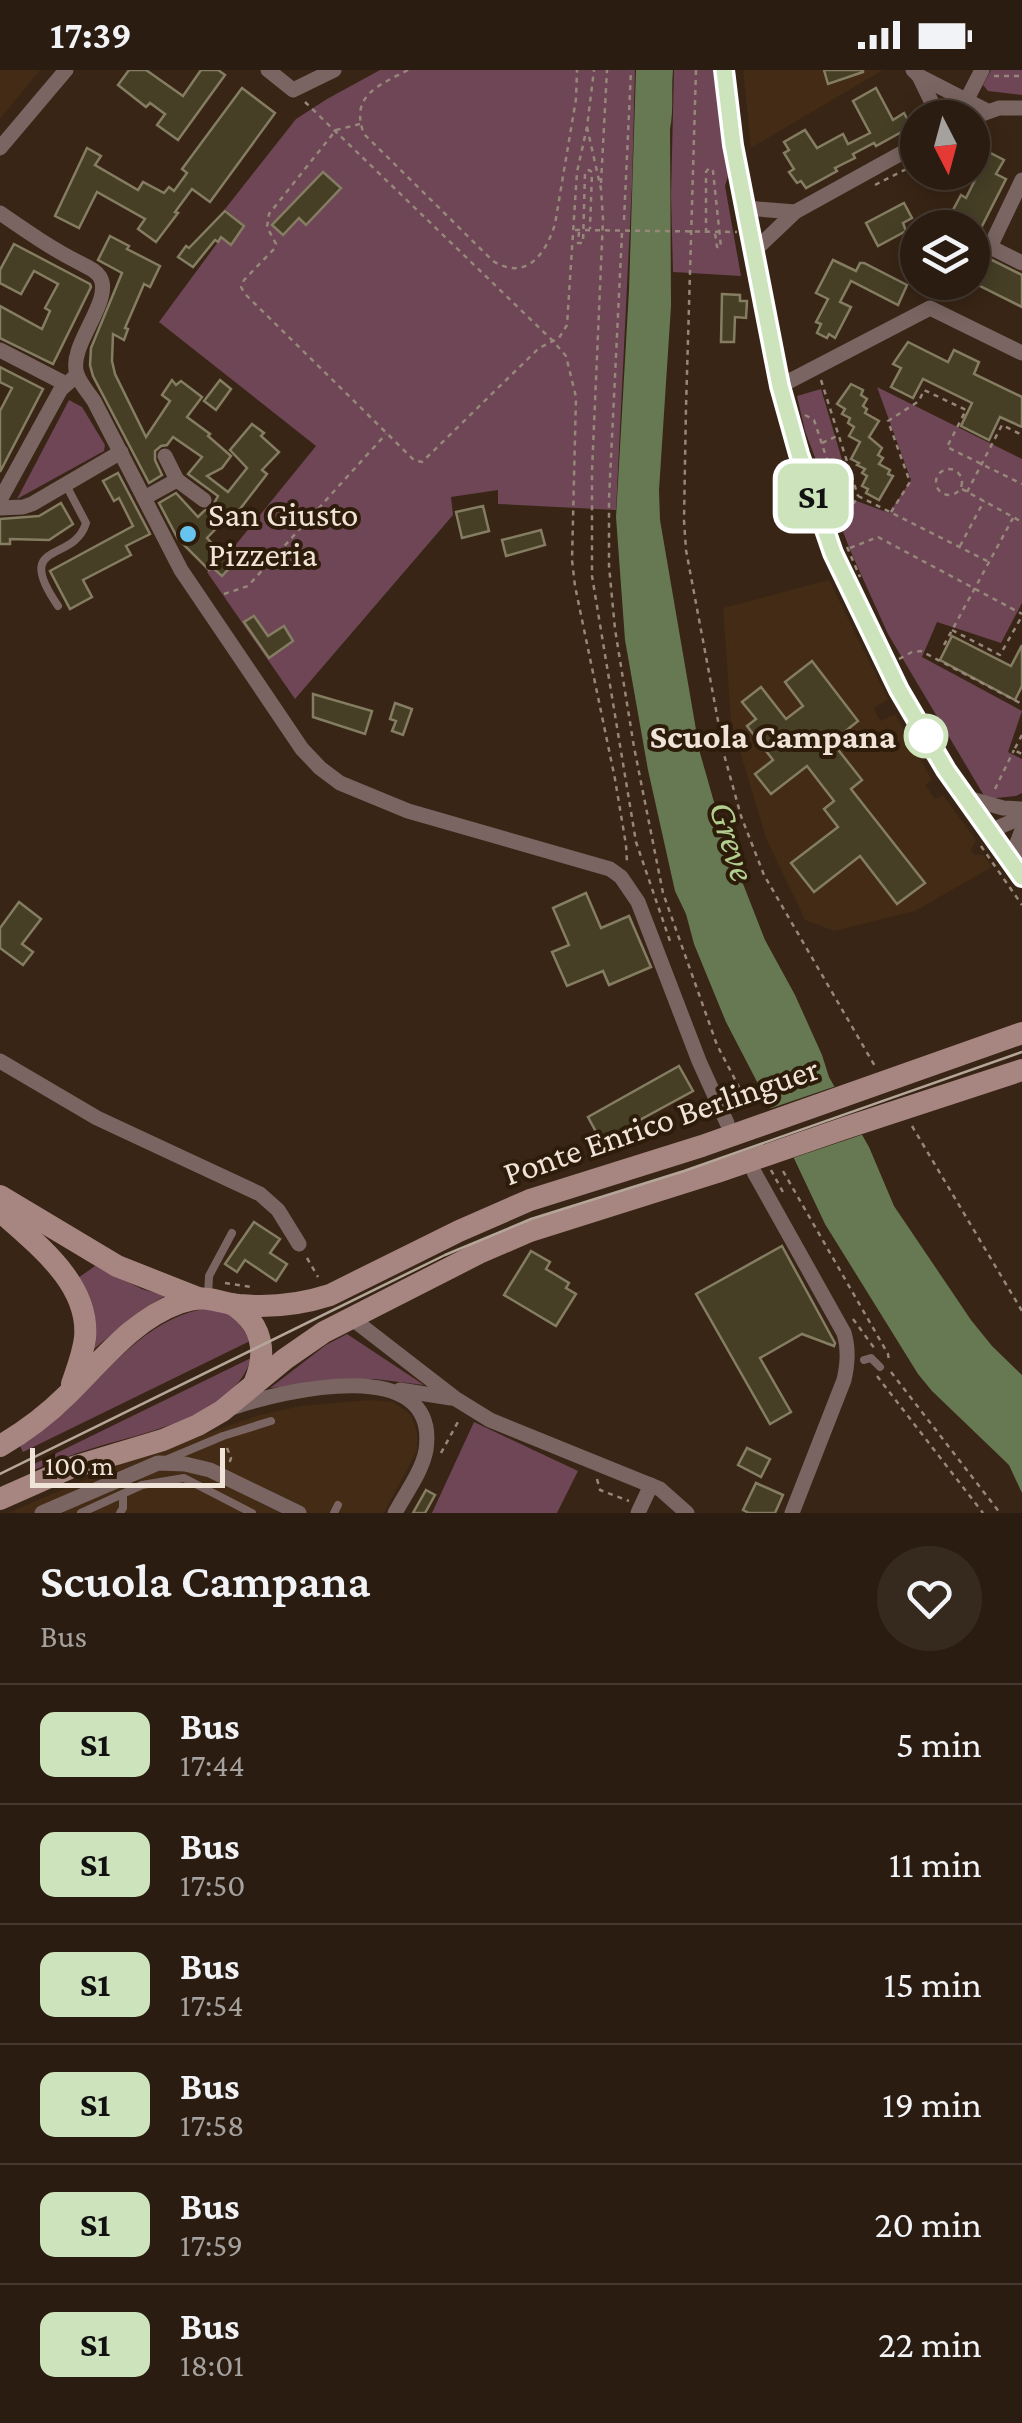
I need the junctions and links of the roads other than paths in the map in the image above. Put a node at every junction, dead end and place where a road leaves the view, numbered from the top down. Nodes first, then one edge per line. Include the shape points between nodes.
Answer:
1 (66, 70) edge
2 (268, 70) edge
3 (334, 70) edge
4 (724, 70) edge
5 (916, 73) edge
6 (985, 75) edge
7 (930, 100) edge
8 (959, 100) edge
9 (978, 100) edge
10 (1022, 108) edge
11 (990, 109) edge
12 (0, 148) edge
13 (900, 154) edge
14 (1022, 180) edge
15 (745, 208) junction
16 (0, 212) edge
17 (794, 212) junction
18 (753, 252) junction
19 (1022, 263) edge
20 (0, 350) edge
21 (1022, 353) edge
22 (72, 380) junction
23 (780, 386) junction
24 (121, 452) junction
25 (165, 456) dead end
26 (177, 480) junction
27 (66, 485) junction
28 (144, 498) junction
29 (204, 500) dead end
30 (0, 504) edge
31 (58, 606) dead end
32 (964, 797) junction
33 (1022, 809) edge
34 (1022, 817) edge
35 (1022, 830) edge
36 (988, 832) junction
37 (1020, 875) edge
38 (1022, 1033) edge
39 (0, 1061) edge
40 (1022, 1070) edge
41 (727, 1122) dead end
42 (762, 1168) road end
43 (0, 1196) edge
44 (0, 1211) edge
45 (232, 1233) dead end
46 (299, 1244) road end
47 (205, 1292) junction
48 (232, 1304) junction
49 (350, 1317) junction
50 (864, 1360) road end
51 (880, 1366) dead end
52 (252, 1387) junction
53 (386, 1388) junction
54 (68, 1394) junction
55 (456, 1398) junction
56 (222, 1411) junction
57 (272, 1421) dead end
58 (0, 1446) edge
59 (158, 1463) junction
60 (173, 1472) junction
61 (651, 1485) junction
62 (123, 1494) junction
63 (0, 1499) edge
64 (42, 1513) edge
65 (82, 1513) edge
66 (120, 1513) edge
67 (252, 1513) edge
68 (299, 1513) edge
69 (395, 1513) edge
70 (638, 1513) edge
71 (686, 1513) edge
72 (792, 1513) edge

1 - 12 street
2 - 3 street via 294,90
4 - 15 street
5 - 7 street
5 - 8 street
6 - 9 street
10 - 11 street
13 - 17 street
14 - 19 street via 990,246
15 - 17 street
15 - 18 street
16 - 22 street via 102,281
17 - 18 street
18 - 23 street
20 - 22 street
21 - 23 street via 930,308
22 - 24 street
22 - 30 street
23 - 32 street via 833,553 899,690
24 - 27 street
24 - 28 street
25 - 26 street
26 - 28 street
26 - 29 street
27 - 30 street via 23,507
27 - 31 lane via 86,523 77,539 43,564 42,583
28 - 41 street via 181,570 320,768 408,811 622,877
32 - 33 street
32 - 36 street
34 - 36 street
35 - 37 street via 1016,846
36 - 37 street
38 - 48 main road, Ponte Enrico Berlinguer via 514,1207 330,1295 290,1306
39 - 46 street via 96,1118 260,1194
40 - 49 main road, Ponte Enrico Berlinguer via 530,1231
42 - 72 street via 847,1344 844,1380
43 - 47 main road, Ponte Enrico Berlinguer via 117,1266
44 - 54 main road via 55,1264 78,1298 84,1342
45 - 47 lane
47 - 48 main road, Ponte Enrico Berlinguer
47 - 54 main road via 133,1330
48 - 52 main road via 249,1317 260,1340 262,1361
49 - 52 main road, Ponte Enrico Berlinguer
49 - 55 street
50 - 51 lane
52 - 56 main road, Ponte Enrico Berlinguer
53 - 55 street
53 - 56 street via 306,1390
53 - 69 street via 419,1411 426,1441
54 - 58 main road
55 - 61 street via 490,1420
56 - 63 main road, Ponte Enrico Berlinguer via 174,1436 70,1468
57 - 59 lane
59 - 60 street
59 - 64 street
60 - 62 lane
60 - 67 lane
60 - 68 street via 197,1466 216,1472
61 - 70 street
61 - 71 street
62 - 65 lane
62 - 66 lane

